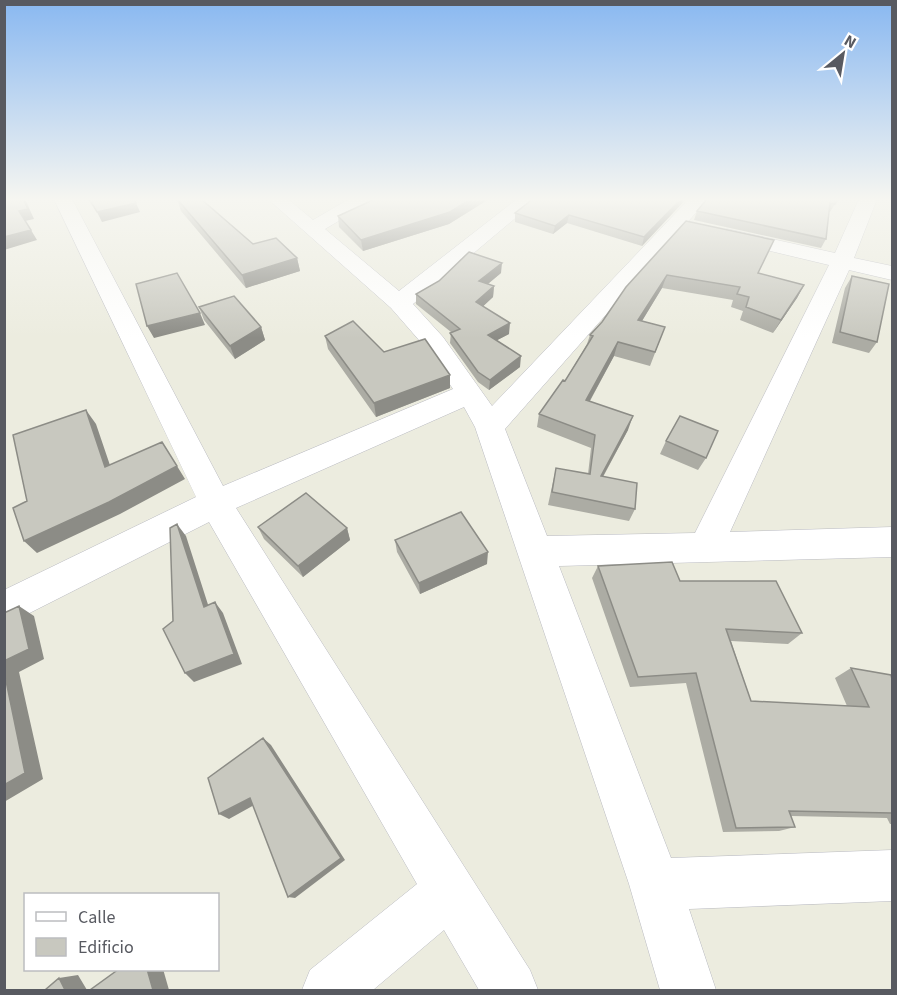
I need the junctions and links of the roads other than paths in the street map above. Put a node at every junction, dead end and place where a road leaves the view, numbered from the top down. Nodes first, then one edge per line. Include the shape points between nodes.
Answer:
1 (86, 245) edge
2 (331, 245) edge
3 (471, 245) edge
4 (678, 245) edge
5 (773, 245) edge
6 (849, 245) edge
7 (842, 261) junction
8 (892, 273) edge
9 (399, 303) junction
10 (470, 393) junction
11 (490, 427) junction
12 (215, 503) junction
13 (892, 542) edge
14 (706, 546) junction
15 (534, 552) junction
16 (4, 609) edge
17 (892, 876) edge
18 (655, 884) junction
19 (450, 891) junction
20 (330, 990) edge
21 (510, 990) edge
22 (688, 990) edge

1 - 12 street
2 - 9 street
3 - 9 street
4 - 11 street
5 - 7 street
6 - 7 street
7 - 8 street
7 - 14 street
9 - 10 street via 434,342
10 - 11 street
10 - 12 street
11 - 15 street
12 - 16 street
12 - 19 street
13 - 14 street
14 - 15 street
15 - 18 street
17 - 18 street
18 - 22 street
19 - 20 street
19 - 21 street

